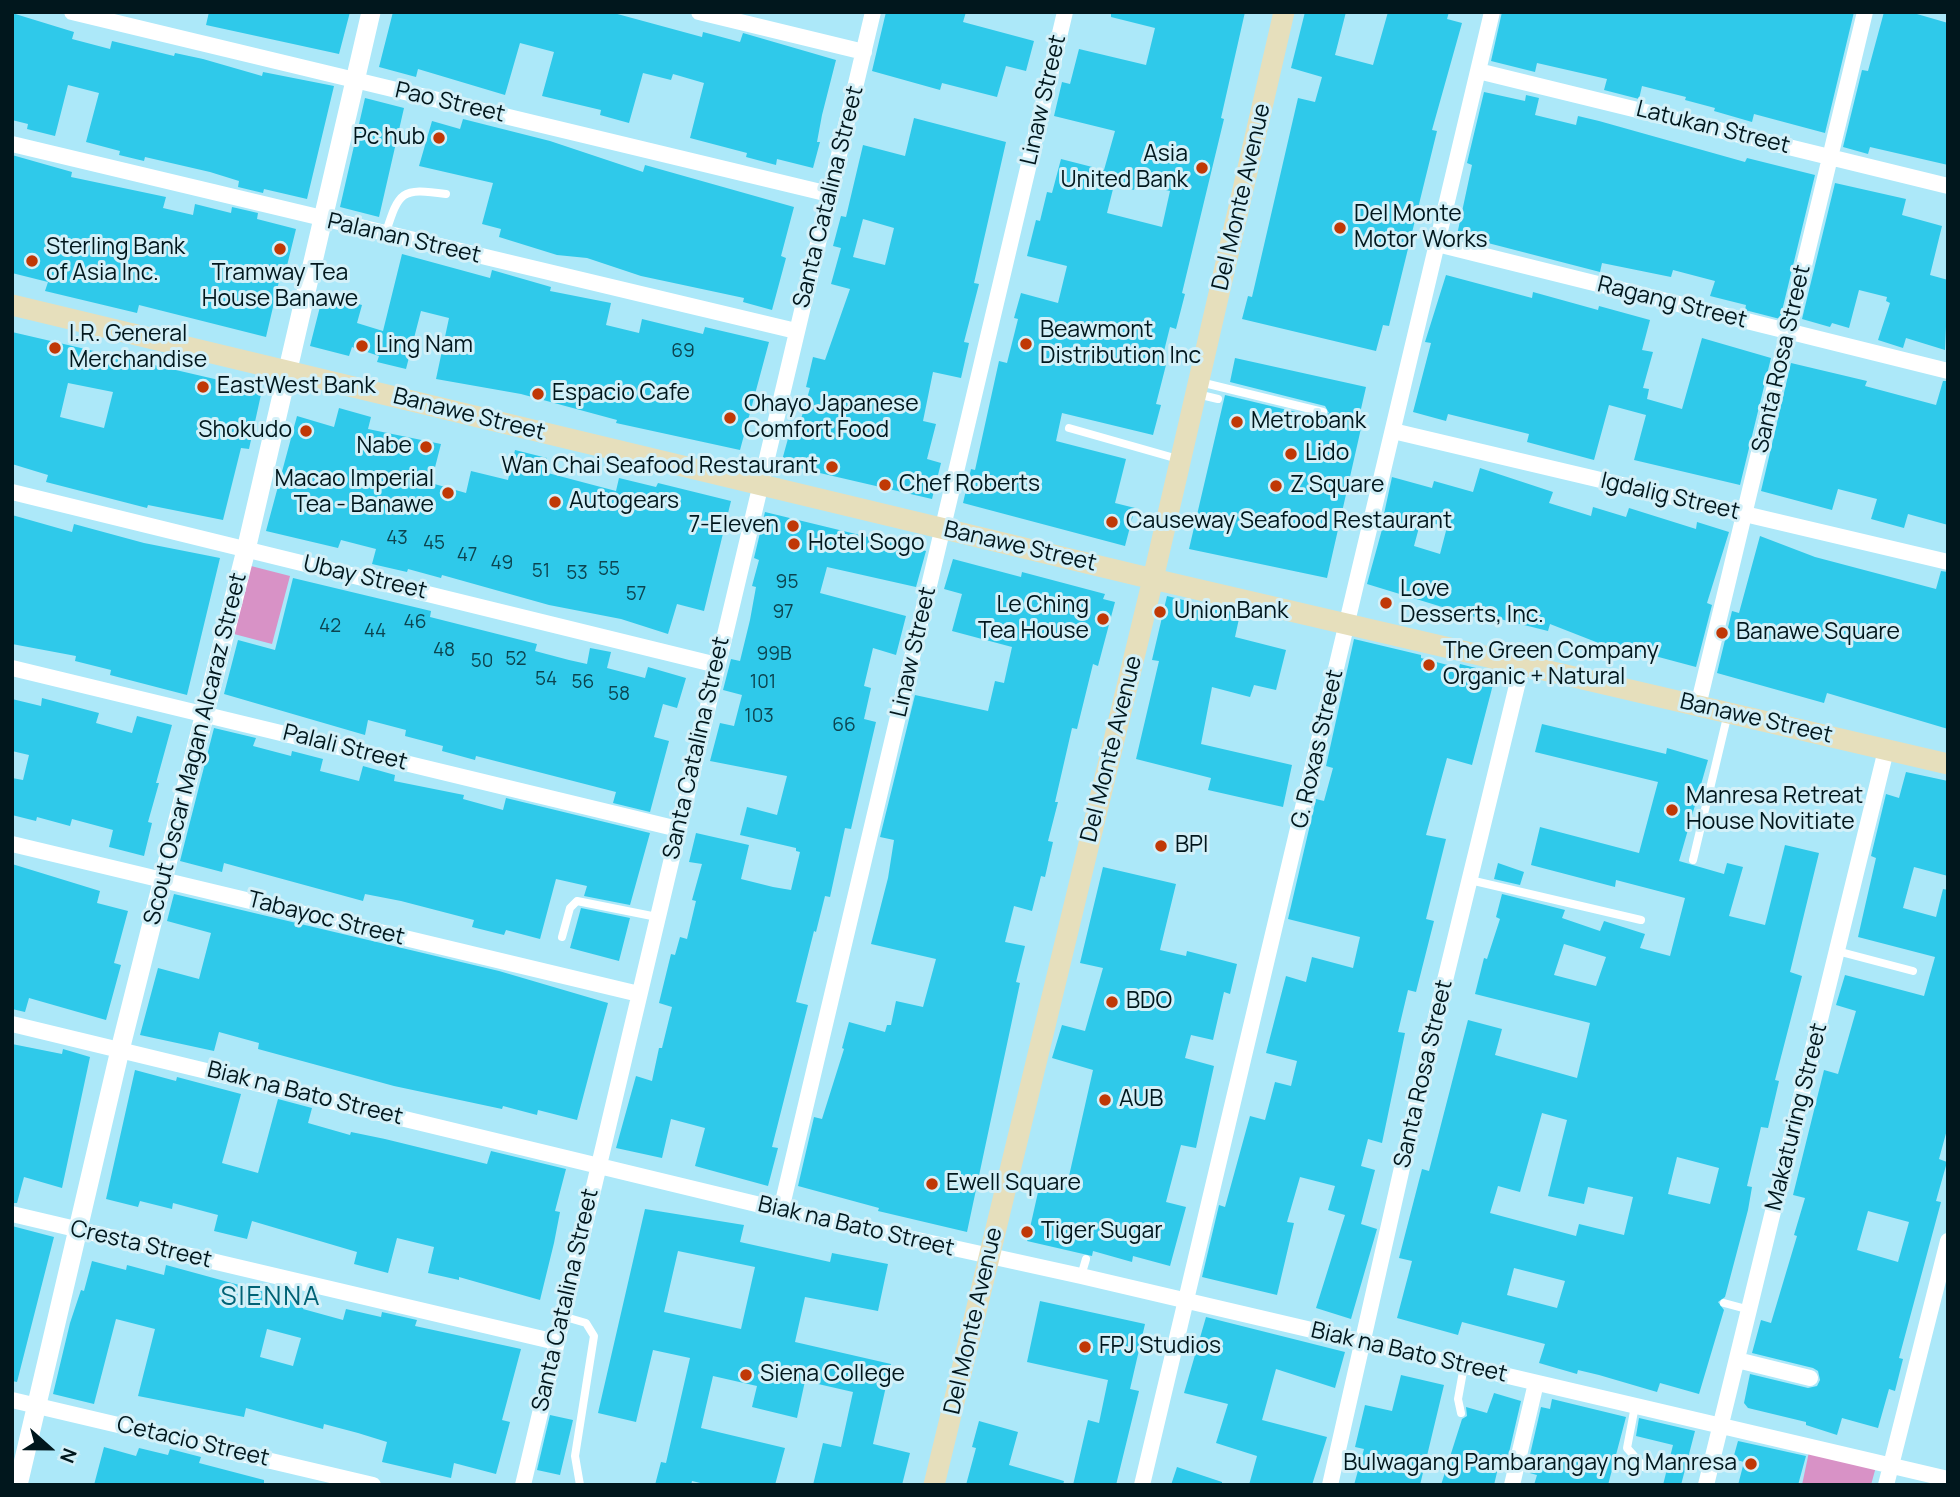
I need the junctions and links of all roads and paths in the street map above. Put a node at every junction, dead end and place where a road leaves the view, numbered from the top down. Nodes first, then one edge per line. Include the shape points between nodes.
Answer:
1 (72, 12) edge
2 (371, 12) edge
3 (699, 12) edge
4 (873, 12) edge
5 (1065, 12) edge
6 (1284, 12) edge
7 (1492, 12) edge
8 (1865, 12) edge
9 (864, 52) junction
10 (1478, 71) junction
11 (355, 81) junction
12 (12, 144) edge
13 (1829, 156) junction
14 (1948, 186) edge
15 (446, 194) dead end
16 (829, 194) junction
17 (324, 220) junction
18 (386, 235) junction
19 (1437, 244) junction
20 (12, 306) edge
21 (796, 331) junction
22 (1789, 332) junction
23 (287, 370) junction
24 (1948, 372) edge
25 (1198, 388) junction
26 (1218, 399) dead end
27 (1323, 412) dead end
28 (1069, 428) dead end
29 (1393, 431) junction
30 (1181, 460) junction
31 (759, 486) junction
32 (12, 492) edge
33 (1745, 514) junction
34 (943, 529) junction
35 (246, 550) junction
36 (1948, 562) edge
37 (1153, 579) junction
38 (1348, 624) junction
39 (717, 665) junction
40 (1522, 665) junction
41 (12, 668) edge
42 (1698, 706) junction
43 (1728, 713) junction
44 (205, 714) junction
45 (1886, 750) junction
46 (1948, 764) edge
47 (678, 829) junction
48 (12, 844) edge
49 (1693, 860) dead end
50 (162, 879) junction
51 (1470, 880) junction
52 (657, 917) junction
53 (1641, 920) dead end
54 (562, 937) dead end
55 (1837, 951) junction
56 (1913, 971) dead end
57 (639, 994) junction
58 (12, 1024) edge
59 (120, 1050) junction
60 (598, 1166) junction
61 (781, 1210) junction
62 (12, 1214) edge
63 (78, 1230) junction
64 (1948, 1241) edge
65 (988, 1257) junction
66 (1086, 1259) dead end
67 (1081, 1276) junction
68 (1187, 1301) junction
69 (1724, 1303) dead end
70 (1750, 1310) junction
71 (562, 1316) junction
72 (556, 1342) junction
73 (1362, 1342) junction
74 (1737, 1360) junction
75 (1464, 1366) junction
76 (1810, 1378) dead end
77 (1535, 1383) junction
78 (12, 1400) edge
79 (36, 1405) junction
80 (1635, 1406) junction
81 (1461, 1413) dead end
82 (1721, 1426) junction
83 (1644, 1466) dead end
84 (1890, 1466) junction
85 (1948, 1479) edge
86 (18, 1485) edge
87 (373, 1485) edge
88 (523, 1485) edge
89 (580, 1485) edge
90 (934, 1485) edge
91 (1142, 1485) edge
92 (1330, 1485) edge
93 (1511, 1485) edge
94 (1706, 1485) edge
95 (1886, 1485) edge

1 - 11 street, Pao Street
2 - 11 street, Scout Oscar Magan Alcaraz Street
3 - 9 street
4 - 9 street, Santa Catalina Street
5 - 34 street, Linaw Street
6 - 25 main road, Del Monte Avenue
7 - 10 street, G. Roxas Street
8 - 13 street, Santa Rosa Street
9 - 16 street, Santa Catalina Street
10 - 13 street, Latukan Street
10 - 19 street, G. Roxas Street
11 - 16 street, Pao Street
11 - 17 street, Scout Oscar Magan Alcaraz Street
12 - 17 street, Palanan Street
13 - 14 street, Latukan Street
13 - 22 street, Santa Rosa Street
15 - 18 lane via 404,192 396,201
16 - 21 street, Santa Catalina Street
17 - 18 street, Palanan Street
17 - 23 street, Scout Oscar Magan Alcaraz Street
18 - 21 street, Palanan Street
19 - 22 street, Ragang Street
19 - 29 street, G. Roxas Street
20 - 23 main road, Banawe Street
21 - 31 street, Santa Catalina Street
22 - 24 street, Ragang Street
22 - 33 street, Santa Rosa Street
23 - 31 main road, Banawe Street
23 - 35 street, Scout Oscar Magan Alcaraz Street
25 - 26 lane
25 - 27 lane
25 - 30 main road, Del Monte Avenue
28 - 30 lane
29 - 33 street, Igdalig Street
29 - 38 street, G. Roxas Street
30 - 37 main road, Del Monte Avenue
31 - 34 main road, Banawe Street
31 - 39 street, Santa Catalina Street via 756,523
32 - 35 street, Ubay Street
33 - 36 street, Igdalig Street
33 - 42 street, Santa Rosa Street
34 - 37 main road, Banawe Street
34 - 61 street, Linaw Street
35 - 39 street, Ubay Street
35 - 44 street, Scout Oscar Magan Alcaraz Street
37 - 38 main road, Banawe Street
37 - 65 main road, Del Monte Avenue
38 - 40 main road, Banawe Street
38 - 68 street, G. Roxas Street
39 - 47 street, Santa Catalina Street
40 - 42 main road, Banawe Street
40 - 51 street, Santa Rosa Street
41 - 44 street, Palali Street
42 - 43 main road, Banawe Street
43 - 45 main road, Banawe Street
43 - 49 lane
44 - 47 street, Palali Street
44 - 50 street, Scout Oscar Magan Alcaraz Street
45 - 46 main road, Banawe Street
45 - 55 street, Makaturing Street
47 - 52 street, Santa Catalina Street
48 - 50 street, Tabayoc Street
50 - 57 street, Tabayoc Street
50 - 59 street, Scout Oscar Magan Alcaraz Street
51 - 53 lane
51 - 73 street, Santa Rosa Street
52 - 54 lane via 577,901 570,908
52 - 57 street, Santa Catalina Street
55 - 56 lane
55 - 70 street, Makaturing Street
57 - 60 street, Santa Catalina Street
58 - 59 street, Biak na Bato Street
59 - 60 street, Biak na Bato Street
59 - 63 street, Scout Oscar Magan Alcaraz Street
60 - 61 street, Biak na Bato Street
60 - 71 street, Santa Catalina Street
61 - 65 street, Biak na Bato Street
62 - 63 street, Cresta Street
63 - 72 street, Cresta Street
63 - 79 street, Scout Oscar Magan Alcaraz Street
64 - 84 street
65 - 67 street, Biak na Bato Street
65 - 90 main road, Del Monte Avenue
66 - 67 lane
67 - 68 street, Biak na Bato Street
68 - 73 street, Biak na Bato Street
68 - 91 street, G. Roxas Street
69 - 70 lane
70 - 74 street, Makaturing Street
71 - 72 street, Santa Catalina Street
71 - 89 lane via 586,1323 594,1336 575,1456
72 - 88 street, Santa Catalina Street
73 - 75 street, Biak na Bato Street
73 - 92 street, Santa Rosa Street
74 - 76 street
74 - 82 street, Makaturing Street
75 - 77 street, Biak na Bato Street
75 - 81 lane via 1458,1399
77 - 80 street, Biak na Bato Street
77 - 93 street
78 - 79 street, Cetacio Street
79 - 86 street, Scout Oscar Magan Alcaraz Street
79 - 87 street, Cetacio Street
80 - 82 street, Biak na Bato Street
80 - 83 lane via 1627,1448
82 - 84 street, Biak na Bato Street
82 - 94 street, Makaturing Street
84 - 85 street, Biak na Bato Street
84 - 95 street

